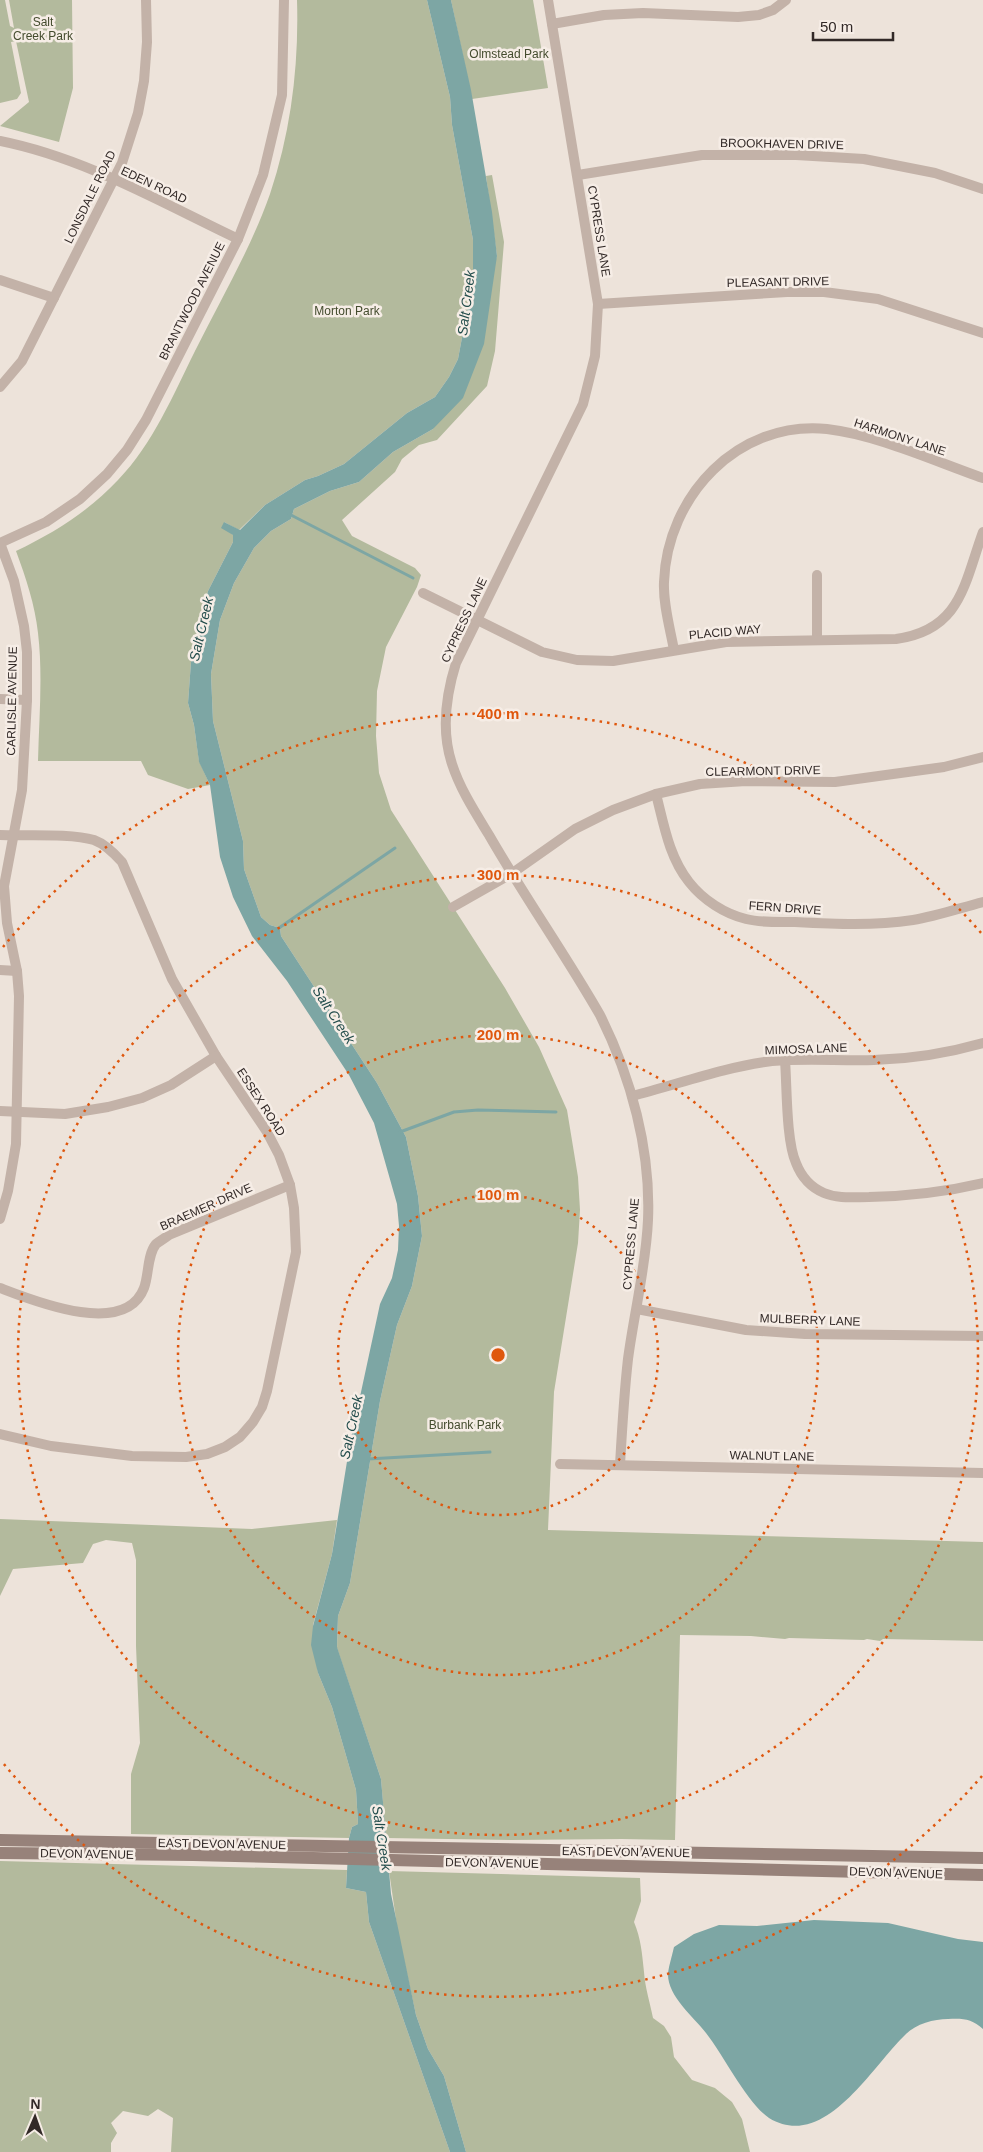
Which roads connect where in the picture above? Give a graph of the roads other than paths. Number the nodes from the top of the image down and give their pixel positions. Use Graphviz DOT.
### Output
graph roads {
  1 [pos="146,0"];
  2 [pos="284,0"];
  3 [pos="548,0"];
  4 [pos="786,0"];
  5 [pos="552,24"];
  6 [pos="0,141"];
  7 [pos="578,175"];
  8 [pos="114,180"];
  9 [pos="983,189"];
  10 [pos="238,238"];
  11 [pos="0,280"];
  12 [pos="54,298"];
  13 [pos="598,304"];
  14 [pos="983,333"];
  15 [pos="0,387"];
  16 [pos="983,478"];
  17 [pos="983,532"];
  18 [pos="0,543"];
  19 [pos="817,575"];
  20 [pos="423,593"];
  21 [pos="477,619"];
  22 [pos="817,640"];
  23 [pos="674,650"];
  24 [pos="0,699"];
  25 [pos="27,700"];
  26 [pos="983,757"];
  27 [pos="656,794"];
  28 [pos="0,835"];
  29 [pos="14,836"];
  30 [pos="511,874"];
  31 [pos="983,902"];
  32 [pos="453,906"];
  33 [pos="0,970"];
  34 [pos="17,970"];
  35 [pos="983,1043"];
  36 [pos="216,1056"];
  37 [pos="785,1060"];
  38 [pos="632,1096"];
  39 [pos="0,1111"];
  40 [pos="17,1112"];
  41 [pos="983,1183"];
  42 [pos="290,1185"];
  43 [pos="0,1219"];
  44 [pos="0,1288"];
  45 [pos="637,1309"];
  46 [pos="983,1336"];
  47 [pos="0,1434"];
  48 [pos="560,1464"];
  49 [pos="620,1465"];
  50 [pos="983,1473"];
  51 [pos="0,1840"];
  52 [pos="326,1852"];
  53 [pos="0,1853"];
  54 [pos="415,1855"];
  55 [pos="983,1858"];
  56 [pos="983,1875"];
  1 -- 8 [label="street, LONSDALE ROAD"];
  2 -- 10 [label="street, BRANTWOOD AVENUE"];
  3 -- 5 [label="street, CYPRESS LANE"];
  4 -- 5 [label="street"];
  5 -- 7 [label="street, CYPRESS LANE"];
  6 -- 8 [label="street, EDEN ROAD"];
  7 -- 9 [label="street, BROOKHAVEN DRIVE"];
  7 -- 13 [label="street, CYPRESS LANE"];
  8 -- 10 [label="street, EDEN ROAD"];
  8 -- 12 [label="street, LONSDALE ROAD"];
  10 -- 18 [label="street, BRANTWOOD AVENUE"];
  11 -- 12 [label="street"];
  12 -- 15 [label="street, LONSDALE ROAD"];
  13 -- 14 [label="street, PLEASANT DRIVE"];
  13 -- 21 [label="street, CYPRESS LANE"];
  16 -- 23 [label="street, HARMONY LANE"];
  17 -- 22 [label="street, PLACID WAY"];
  18 -- 25 [label="street, CARLISLE AVENUE"];
  19 -- 22 [label="street"];
  20 -- 21 [label="street, PLACID WAY"];
  21 -- 23 [label="street, PLACID WAY"];
  21 -- 30 [label="street, CYPRESS LANE"];
  22 -- 23 [label="street, PLACID WAY"];
  24 -- 25 [label="street"];
  25 -- 29 [label="street, CARLISLE AVENUE"];
  26 -- 27 [label="street, CLEARMONT DRIVE"];
  27 -- 30 [label="street, CLEARMONT DRIVE"];
  27 -- 31 [label="street, FERN DRIVE"];
  28 -- 29 [label="street, ESSEX ROAD"];
  29 -- 34 [label="street, CARLISLE AVENUE"];
  29 -- 36 [label="street, ESSEX ROAD"];
  30 -- 32 [label="street, CLEARMONT DRIVE"];
  30 -- 38 [label="street, CYPRESS LANE"];
  33 -- 34 [label="street"];
  34 -- 40 [label="street, CARLISLE AVENUE"];
  35 -- 37 [label="street, MIMOSA LANE"];
  36 -- 40 [label="street"];
  36 -- 42 [label="street, ESSEX ROAD"];
  37 -- 38 [label="street, MIMOSA LANE"];
  37 -- 41 [label="street"];
  38 -- 45 [label="street, CYPRESS LANE"];
  39 -- 40 [label="street"];
  40 -- 43 [label="street, CARLISLE AVENUE"];
  42 -- 44 [label="street, BRAEMER DRIVE"];
  42 -- 47 [label="street, ESSEX ROAD"];
  45 -- 46 [label="street, MULBERRY LANE"];
  45 -- 49 [label="street, CYPRESS LANE"];
  48 -- 49 [label="street, WALNUT LANE"];
  49 -- 50 [label="street, WALNUT LANE"];
  51 -- 52 [label="main road, EAST DEVON AVENUE"];
  52 -- 53 [label="main road, DEVON AVENUE"];
  52 -- 54 [label="main road, EAST DEVON AVENUE"];
  54 -- 55 [label="main road, EAST DEVON AVENUE"];
  54 -- 56 [label="main road, DEVON AVENUE"];
}
